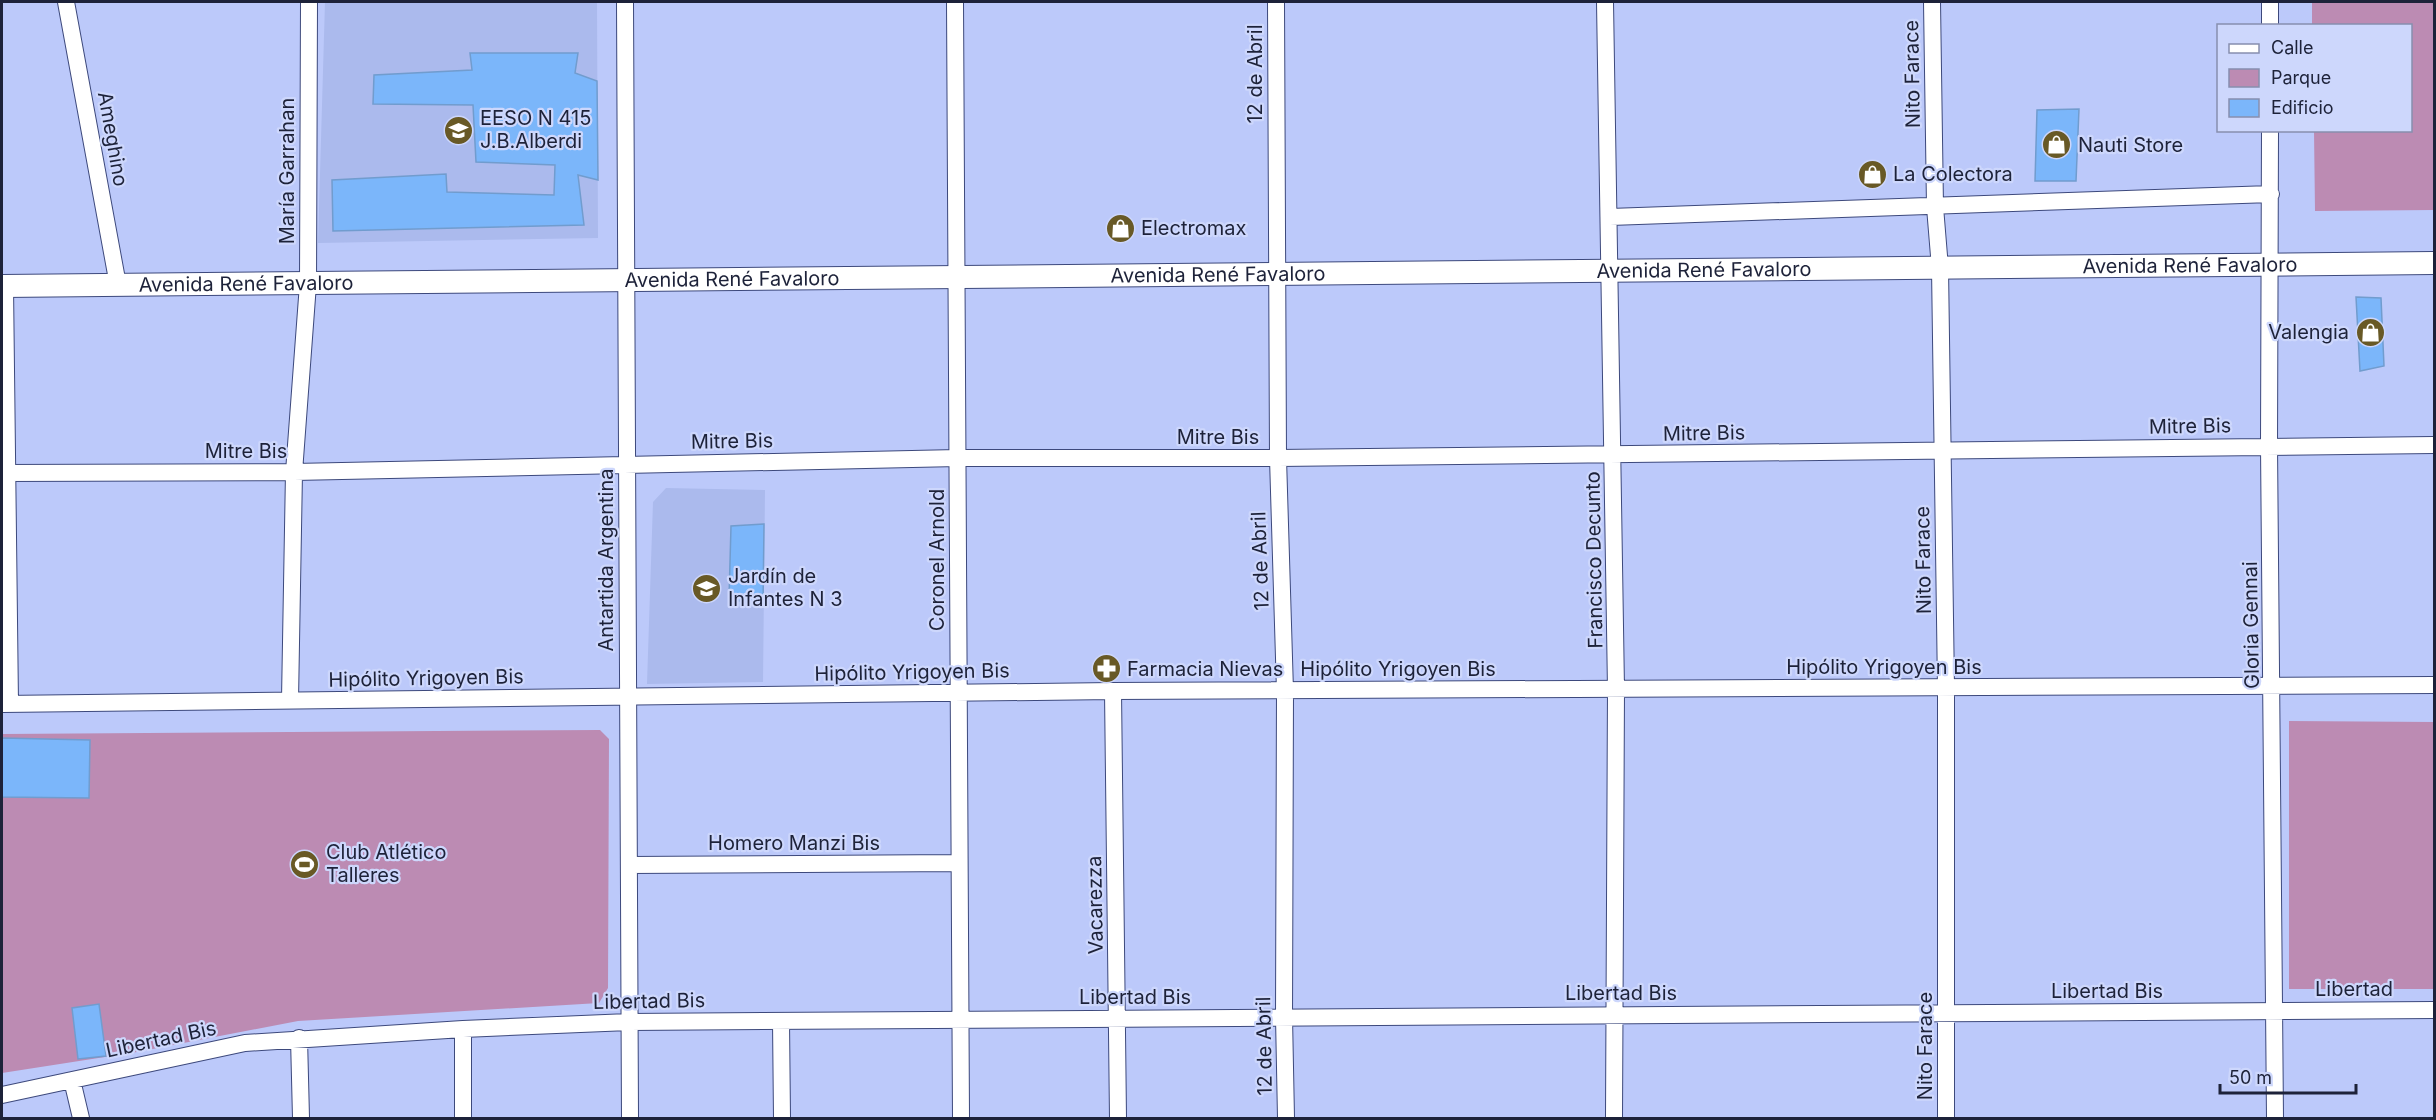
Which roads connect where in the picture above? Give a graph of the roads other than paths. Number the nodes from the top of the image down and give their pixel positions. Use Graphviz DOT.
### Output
graph roads {
  1 [pos="66,2"];
  2 [pos="309,2"];
  3 [pos="625,2"];
  4 [pos="955,2"];
  5 [pos="1276,2"];
  6 [pos="1605,2"];
  7 [pos="1932,2"];
  8 [pos="2270,2"];
  9 [pos="2270,24"];
  10 [pos="2270,132"];
  11 [pos="2271,194"];
  12 [pos="1935,207"];
  13 [pos="1610,217"];
  14 [pos="2434,263"];
  15 [pos="2271,264"];
  16 [pos="1941,268"];
  17 [pos="1611,269"];
  18 [pos="1276,273"];
  19 [pos="957,276"];
  20 [pos="626,279"];
  21 [pos="308,284"];
  22 [pos="118,285"];
  23 [pos="3,286"];
  24 [pos="2434,445"];
  25 [pos="2269,446"];
  26 [pos="1942,452"];
  27 [pos="1614,455"];
  28 [pos="958,458"];
  29 [pos="1278,458"];
  30 [pos="627,463"];
  31 [pos="294,471"];
  32 [pos="4,473"];
  33 [pos="2434,685"];
  34 [pos="2273,686"];
  35 [pos="1946,688"];
  36 [pos="1616,689"];
  37 [pos="1113,691"];
  38 [pos="1285,691"];
  39 [pos="959,693"];
  40 [pos="628,696"];
  41 [pos="290,700"];
  42 [pos="6,704"];
  43 [pos="959,863"];
  44 [pos="629,866"];
  45 [pos="2434,1010"];
  46 [pos="2274,1011"];
  47 [pos="1946,1012"];
  48 [pos="1613,1014"];
  49 [pos="1284,1017"];
  50 [pos="1117,1018"];
  51 [pos="960,1019"];
  52 [pos="781,1021"];
  53 [pos="629,1022"];
  54 [pos="463,1029"];
  55 [pos="299,1038"];
  56 [pos="72,1080"];
  57 [pos="2,1095"];
  58 [pos="81,1119"];
  59 [pos="301,1119"];
  60 [pos="463,1119"];
  61 [pos="630,1119"];
  62 [pos="782,1119"];
  63 [pos="961,1119"];
  64 [pos="1118,1119"];
  65 [pos="1286,1119"];
  66 [pos="1614,1119"];
  67 [pos="1946,1119"];
  68 [pos="2275,1119"];
  1 -- 22 [label="street, Ameghino"];
  2 -- 21 [label="street, María Garrahan"];
  3 -- 20 [label="street, Antartida Argentina"];
  4 -- 19 [label="street, Coronel Arnold"];
  5 -- 18 [label="street, 12 de Abril"];
  6 -- 13 [label="street, Francisco Decunto"];
  7 -- 12 [label="street, Nito Farace"];
  8 -- 9 [label="street"];
  10 -- 11 [label="street, Gloria Gennai"];
  11 -- 12 [label="street"];
  11 -- 15 [label="street, Gloria Gennai"];
  12 -- 13 [label="street"];
  12 -- 16 [label="street, Nito Farace"];
  13 -- 17 [label="street, Francisco Decunto"];
  14 -- 15 [label="main road, Avenida René Favaloro"];
  15 -- 16 [label="main road, Avenida René Favaloro"];
  15 -- 25 [label="street, Gloria Gennai"];
  16 -- 17 [label="main road, Avenida René Favaloro"];
  16 -- 26 [label="street, Nito Farace"];
  17 -- 18 [label="main road, Avenida René Favaloro"];
  17 -- 27 [label="street, Francisco Decunto"];
  18 -- 19 [label="main road, Avenida René Favaloro"];
  18 -- 29 [label="street, 12 de Abril"];
  19 -- 20 [label="main road, Avenida René Favaloro"];
  19 -- 28 [label="street, Coronel Arnold"];
  20 -- 21 [label="main road, Avenida René Favaloro"];
  20 -- 30 [label="street, Antartida Argentina"];
  21 -- 22 [label="main road, Avenida René Favaloro"];
  21 -- 31 [label="street, María Garrahan"];
  22 -- 23 [label="main road, Avenida René Favaloro"];
  23 -- 32 [label="street"];
  24 -- 25 [label="street, Mitre Bis"];
  25 -- 26 [label="street, Mitre Bis"];
  25 -- 34 [label="street, Gloria Gennai"];
  26 -- 27 [label="street, Mitre Bis"];
  26 -- 35 [label="street, Nito Farace"];
  27 -- 29 [label="street, Mitre Bis"];
  27 -- 36 [label="street, Francisco Decunto"];
  28 -- 29 [label="street, Mitre Bis"];
  28 -- 30 [label="street, Mitre Bis"];
  28 -- 39 [label="street, Coronel Arnold"];
  29 -- 38 [label="street, 12 de Abril"];
  30 -- 31 [label="street, Mitre Bis"];
  30 -- 40 [label="street, Antartida Argentina"];
  31 -- 32 [label="street, Mitre Bis"];
  31 -- 41 [label="street, María Garrahan"];
  32 -- 42 [label="street"];
  33 -- 34 [label="street, Hipólito Yrigoyen Bis"];
  34 -- 35 [label="street, Hipólito Yrigoyen Bis"];
  34 -- 46 [label="street, Gloria Gennai"];
  35 -- 36 [label="street, Hipólito Yrigoyen Bis"];
  35 -- 47 [label="street, Nito Farace"];
  36 -- 38 [label="street, Hipólito Yrigoyen Bis"];
  36 -- 48 [label="street, Francisco Decunto"];
  37 -- 38 [label="street, Hipólito Yrigoyen Bis"];
  37 -- 39 [label="street, Hipólito Yrigoyen Bis"];
  37 -- 50 [label="street, Vacarezza"];
  38 -- 49 [label="street, 12 de Abril"];
  39 -- 40 [label="street, Hipólito Yrigoyen Bis"];
  39 -- 43 [label="street, Coronel Arnold"];
  40 -- 41 [label="street, Hipólito Yrigoyen Bis"];
  40 -- 44 [label="street, Antartida Argentina"];
  41 -- 42 [label="street, Hipólito Yrigoyen Bis"];
  43 -- 44 [label="street, Homero Manzi Bis"];
  43 -- 51 [label="street, Coronel Arnold"];
  44 -- 53 [label="street, Antartida Argentina"];
  45 -- 46 [label="street, Libertad"];
  46 -- 47 [label="street, Libertad Bis"];
  46 -- 68 [label="street, Gloria Gennai"];
  47 -- 48 [label="street, Libertad Bis"];
  47 -- 67 [label="street, Nito Farace"];
  48 -- 49 [label="street, Libertad Bis"];
  48 -- 66 [label="street, Francisco Decunto"];
  49 -- 50 [label="street, Libertad Bis"];
  49 -- 65 [label="street, 12 de Abril"];
  50 -- 51 [label="street, Libertad Bis"];
  50 -- 64 [label="street, Vacarezza"];
  51 -- 52 [label="street, Libertad Bis"];
  51 -- 63 [label="street, Coronel Arnold"];
  52 -- 53 [label="street, Libertad Bis"];
  52 -- 62 [label="street"];
  53 -- 54 [label="street, Libertad Bis"];
  53 -- 61 [label="street, Antartida Argentina"];
  54 -- 55 [label="street, Libertad Bis"];
  54 -- 60 [label="street"];
  55 -- 56 [label="street, Libertad Bis"];
  55 -- 59 [label="street"];
  56 -- 57 [label="street, Libertad Bis"];
  56 -- 58 [label="street"];
}
